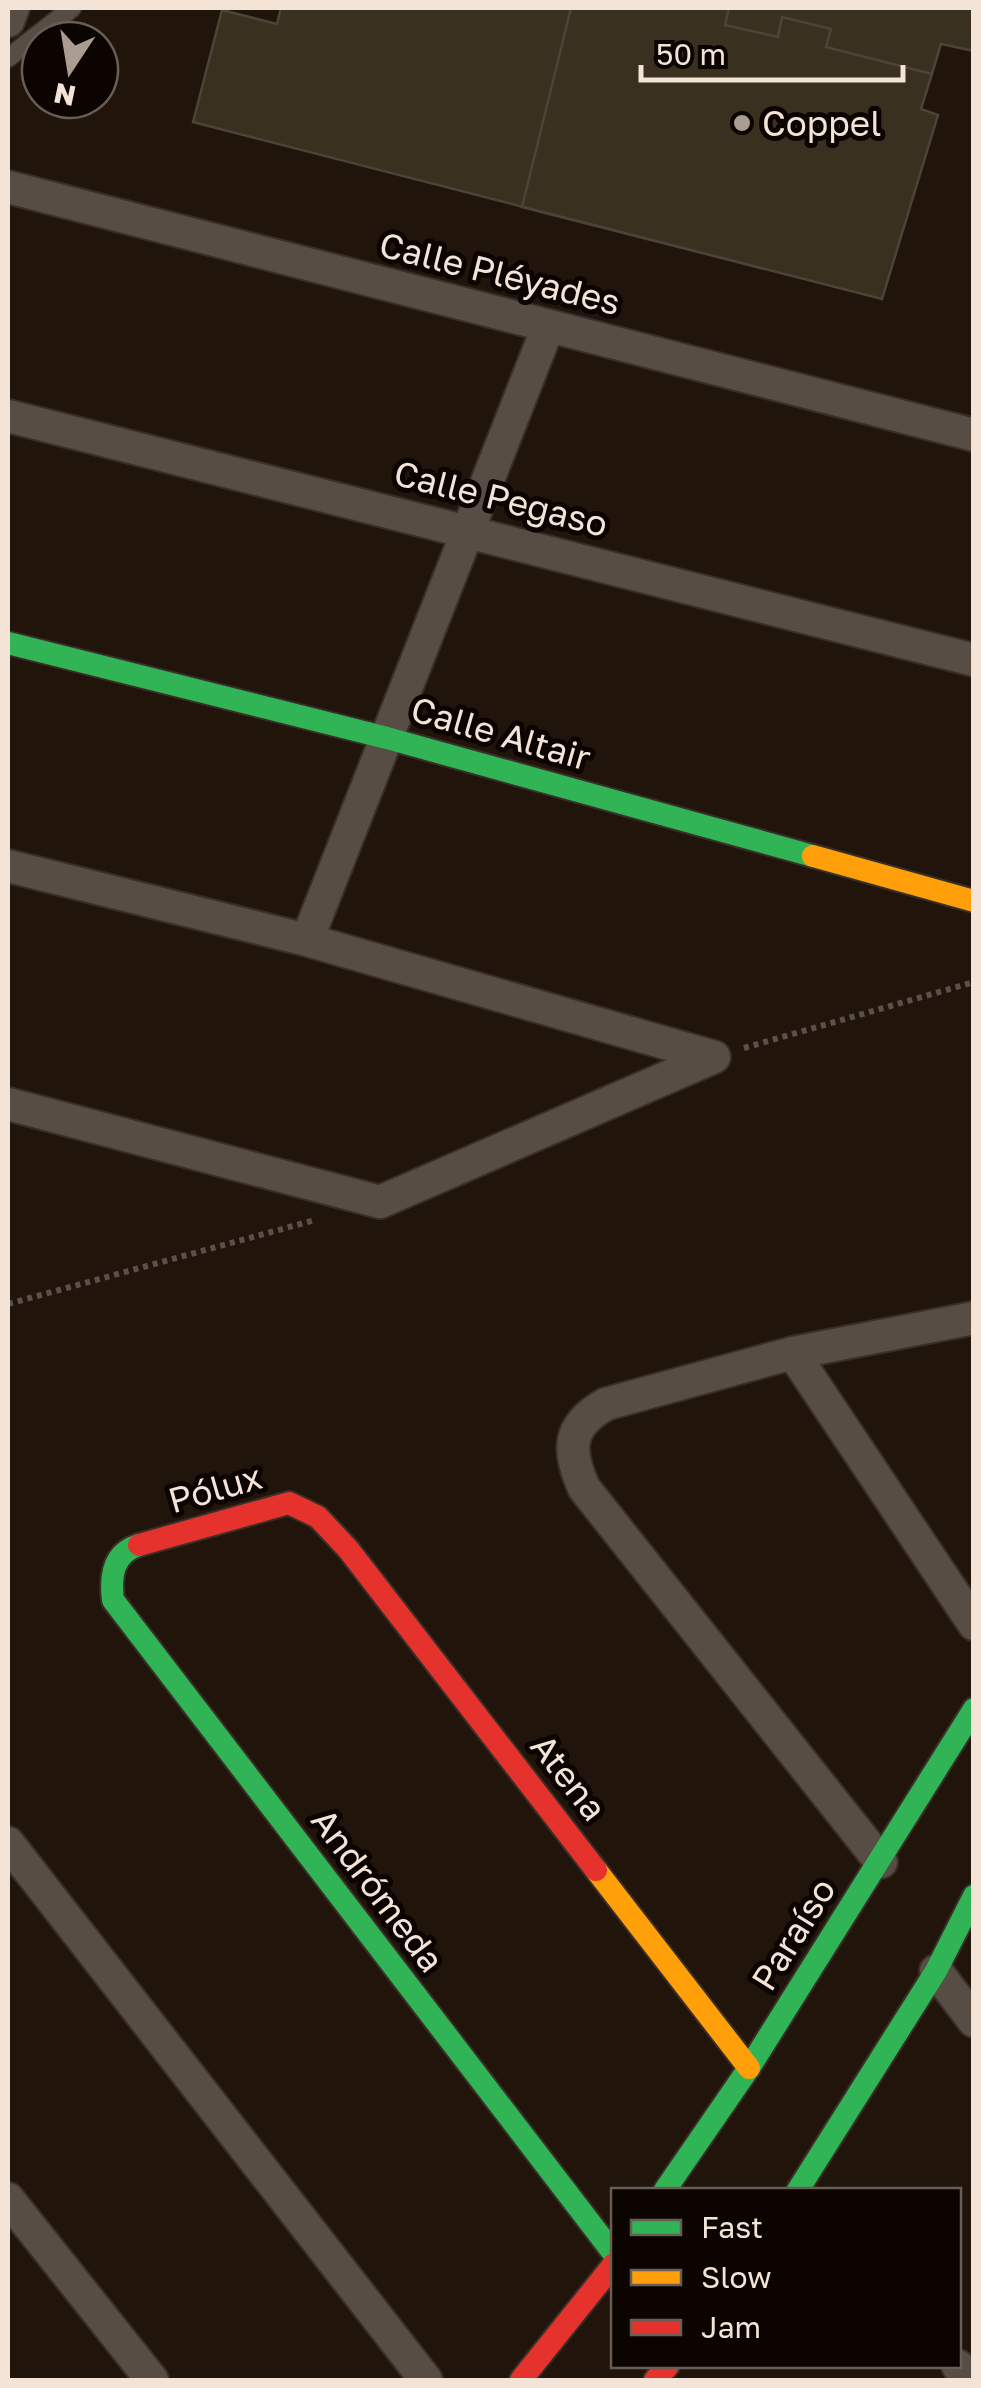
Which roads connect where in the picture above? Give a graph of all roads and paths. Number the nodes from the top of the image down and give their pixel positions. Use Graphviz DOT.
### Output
graph roads {
  1 [pos="13,8"];
  2 [pos="72,8"];
  3 [pos="8,22"];
  4 [pos="8,58"];
  5 [pos="8,187"];
  6 [pos="548,327"];
  7 [pos="8,416"];
  8 [pos="974,435"];
  9 [pos="468,531"];
  10 [pos="8,643"];
  11 [pos="974,660"];
  12 [pos="387,738"];
  13 [pos="8,866"];
  14 [pos="974,901"];
  15 [pos="306,940"];
  16 [pos="974,982"];
  17 [pos="714,1057"];
  18 [pos="8,1104"];
  19 [pos="324,1217"];
  20 [pos="8,1304"];
  21 [pos="974,1318"];
  22 [pos="793,1353"];
  23 [pos="331,1530"];
  24 [pos="115,1560"];
  25 [pos="974,1624"];
  26 [pos="974,1710"];
  27 [pos="8,1842"];
  28 [pos="880,1862"];
  29 [pos="974,1896"];
  30 [pos="936,1971"];
  31 [pos="974,2022"];
  32 [pos="749,2068"];
  33 [pos="810,2185"];
  34 [pos="666,2188"];
  35 [pos="8,2199"];
  36 [pos="611,2250"];
  37 [pos="611,2268"];
  38 [pos="152,2380"];
  39 [pos="426,2380"];
  40 [pos="521,2380"];
  1 -- 3 [label="street"];
  2 -- 4 [label="lane"];
  5 -- 6 [label="street, Calle Pléyades"];
  6 -- 8 [label="street, Calle Pléyades"];
  6 -- 9 [label="street"];
  7 -- 9 [label="street, Calle Pegaso"];
  9 -- 11 [label="street, Calle Pegaso"];
  9 -- 12 [label="street"];
  10 -- 12 [label="street, Calle Altair"];
  12 -- 14 [label="street, Calle Altair"];
  12 -- 15 [label="street"];
  13 -- 15 [label="street"];
  15 -- 17 [label="street"];
  16 -- 17 [label="path"];
  17 -- 18 [label="street"];
  19 -- 20 [label="path"];
  21 -- 22 [label="street"];
  22 -- 25 [label="street"];
  22 -- 28 [label="street"];
  23 -- 24 [label="street, Pólux"];
  23 -- 32 [label="street, Atena"];
  24 -- 36 [label="street, Andrómeda"];
  26 -- 28 [label="street, Paraíso"];
  27 -- 39 [label="street"];
  28 -- 32 [label="street, Paraíso"];
  29 -- 30 [label="street"];
  30 -- 31 [label="street"];
  30 -- 33 [label="street"];
  32 -- 34 [label="street, Paraíso"];
  35 -- 38 [label="street"];
  37 -- 40 [label="street"];
}
